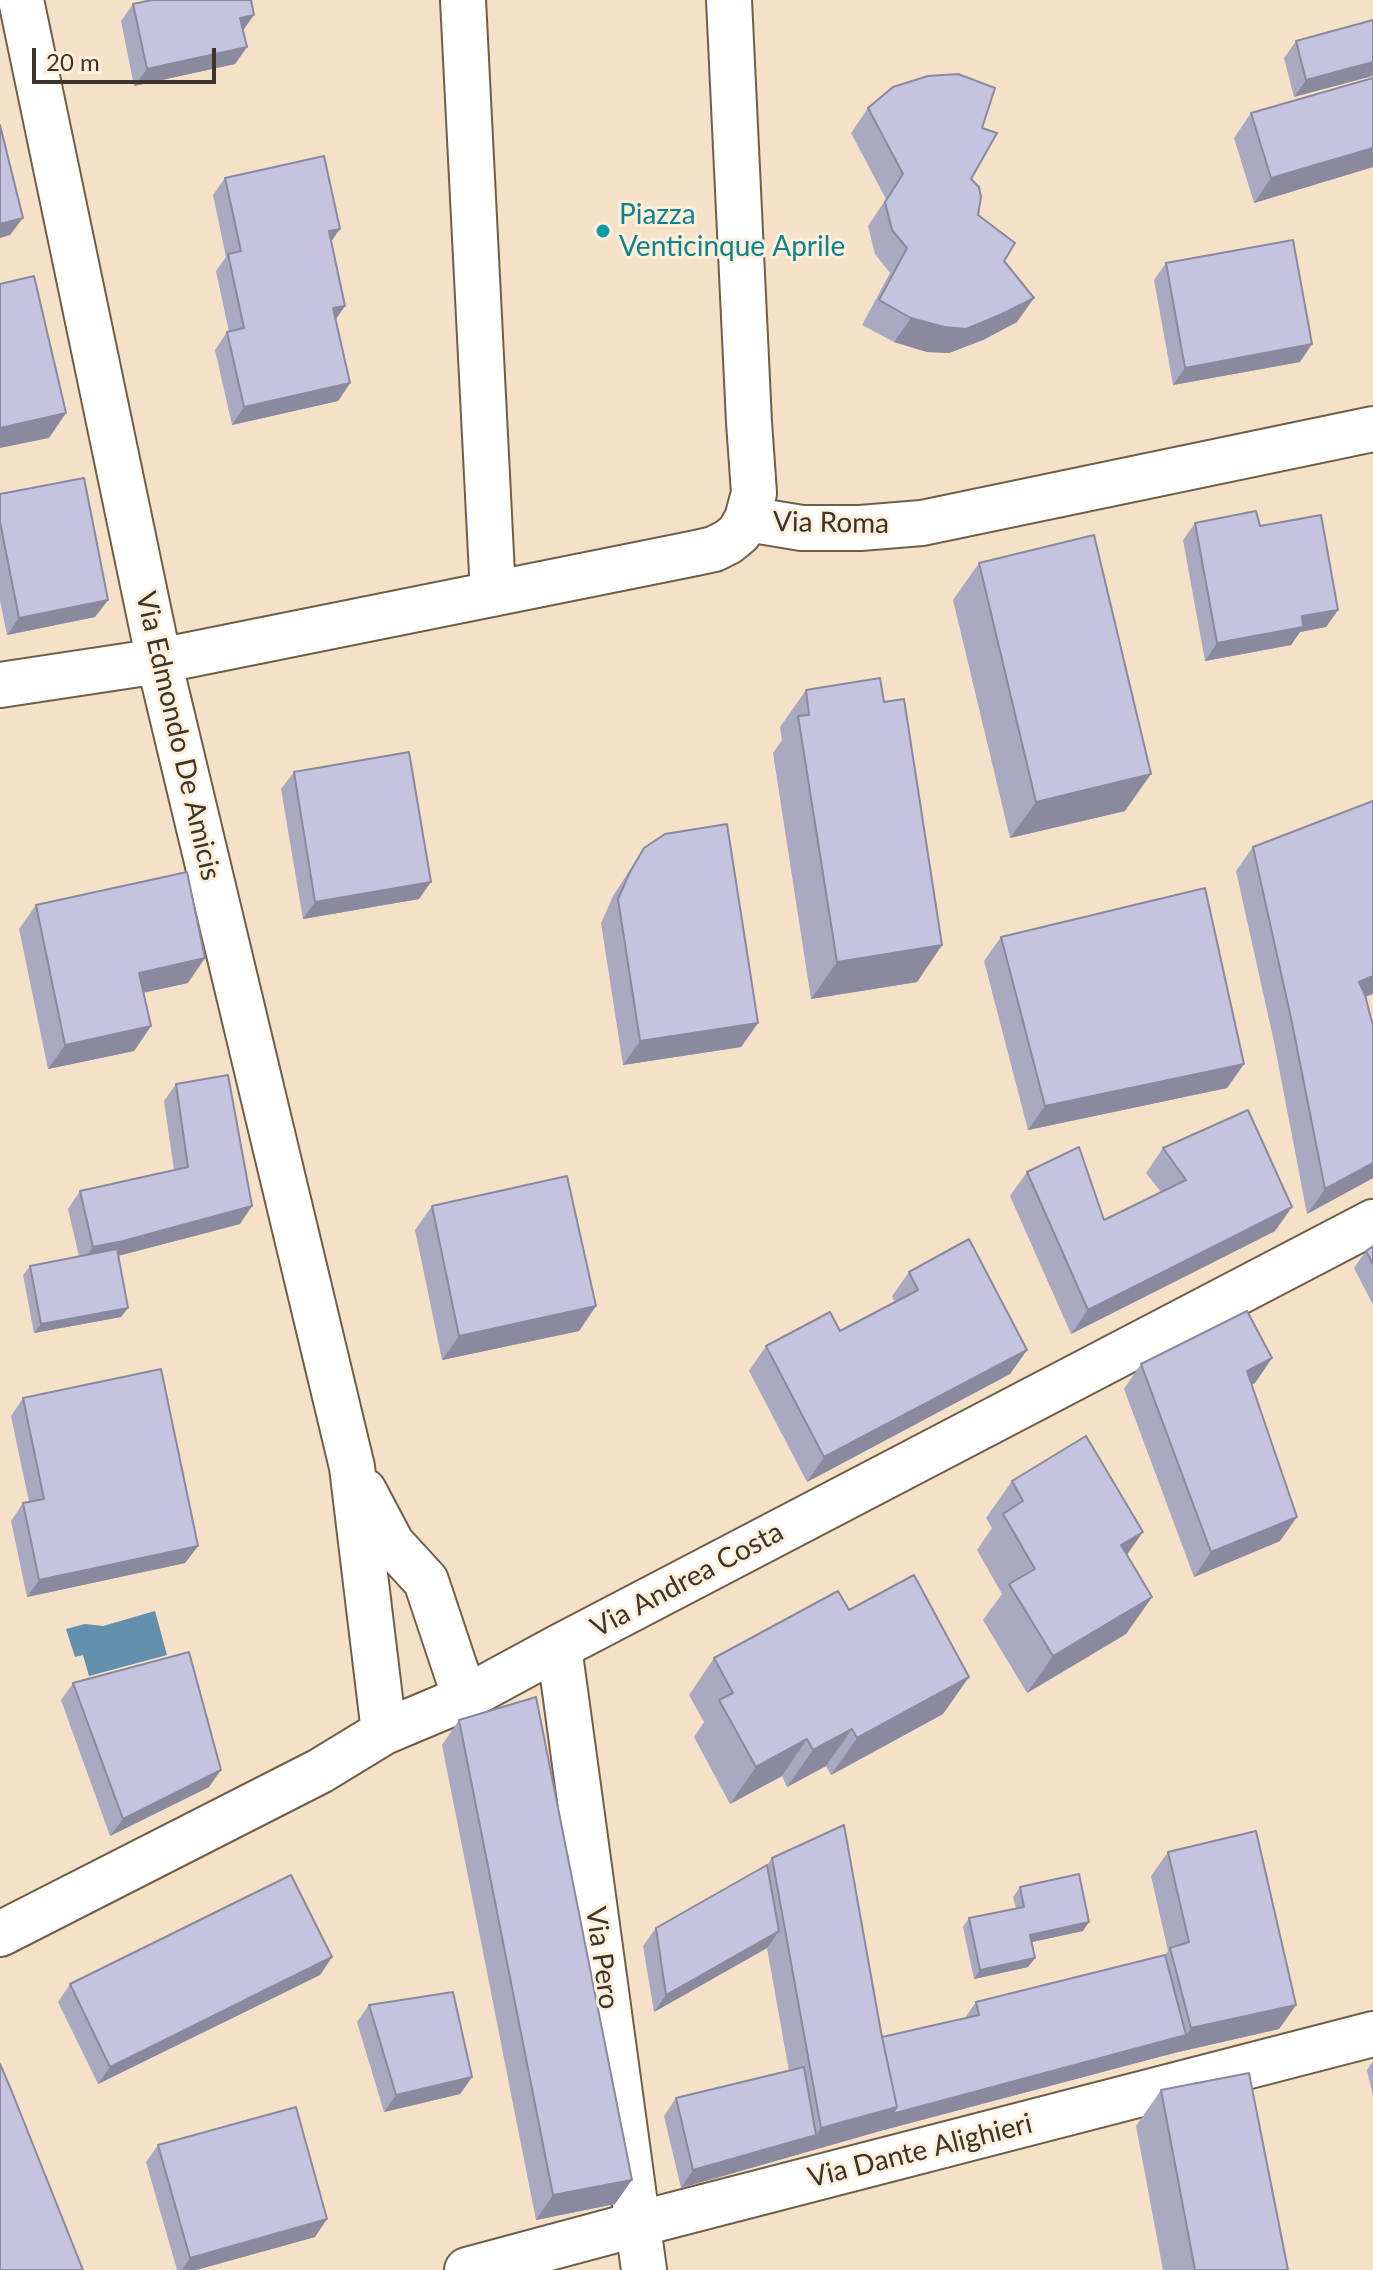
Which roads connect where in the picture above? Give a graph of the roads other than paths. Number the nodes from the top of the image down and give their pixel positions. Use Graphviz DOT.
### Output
graph roads {
  1 [pos="21,0"];
  2 [pos="463,0"];
  3 [pos="729,0"];
  4 [pos="1373,429"];
  5 [pos="747,519"];
  6 [pos="493,594"];
  7 [pos="159,661"];
  8 [pos="0,685"];
  9 [pos="1373,1222"];
  10 [pos="352,1467"];
  11 [pos="559,1647"];
  12 [pos="465,1698"];
  13 [pos="384,1732"];
  14 [pos="0,1934"];
  15 [pos="1373,2034"];
  16 [pos="638,2224"];
  17 [pos="467,2270"];
  18 [pos="644,2270"];
  1 -- 7 [label="street, Via Edmondo De Amicis"];
  2 -- 6 [label="street"];
  3 -- 5 [label="street"];
  4 -- 5 [label="street, Via Roma"];
  5 -- 6 [label="street, Via Roma"];
  6 -- 7 [label="street, Via Roma"];
  7 -- 8 [label="street, Via Roma"];
  7 -- 10 [label="street, Via Edmondo De Amicis"];
  9 -- 11 [label="street, Via Andrea Costa"];
  10 -- 12 [label="street, Via Edmondo De Amicis"];
  10 -- 13 [label="street, Via Edmondo De Amicis"];
  11 -- 12 [label="street, Via Andrea Costa"];
  11 -- 16 [label="street, Via Pero"];
  12 -- 13 [label="street, Via Andrea Costa"];
  13 -- 14 [label="street, Via Andrea Costa"];
  15 -- 16 [label="street, Via Dante Alighieri"];
  16 -- 17 [label="street, Via Dante Alighieri"];
  16 -- 18 [label="street, Via Pero"];
}
